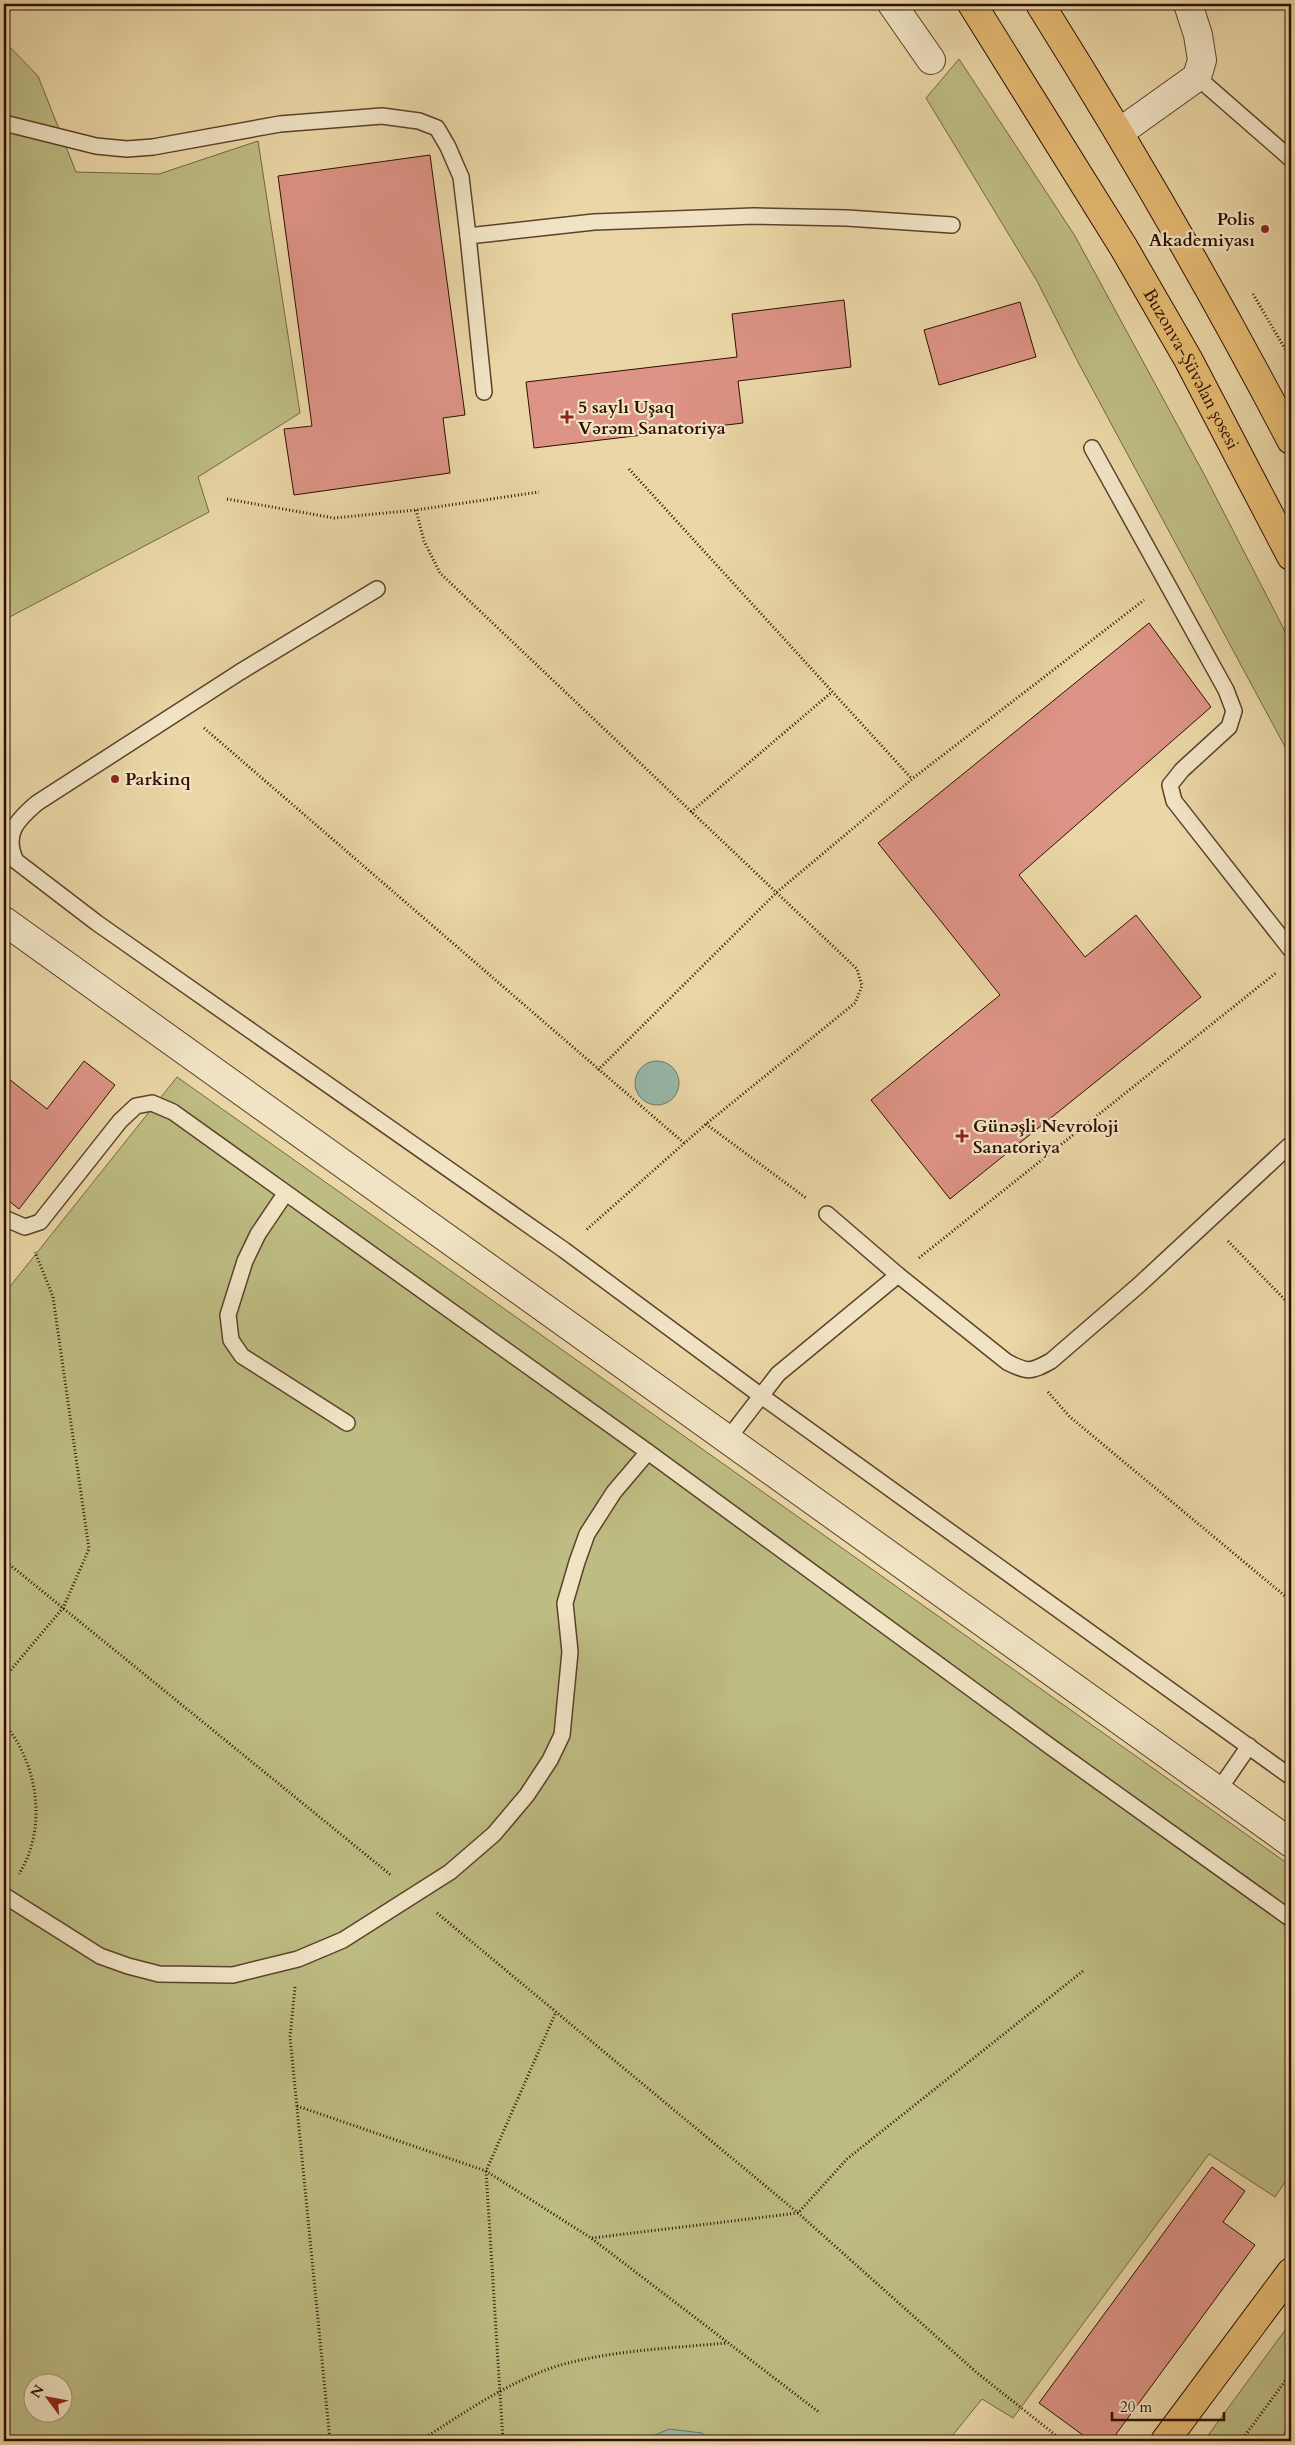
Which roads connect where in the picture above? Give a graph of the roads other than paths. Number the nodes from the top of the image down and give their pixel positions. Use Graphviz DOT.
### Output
graph roads {
  1 [pos="892,4"];
  2 [pos="972,4"];
  3 [pos="1040,4"];
  4 [pos="1188,4"];
  5 [pos="931,60"];
  6 [pos="1197,77"];
  7 [pos="4,123"];
  8 [pos="1120,132"];
  9 [pos="1291,159"];
  10 [pos="952,225"];
  11 [pos="468,236"];
  12 [pos="484,392"];
  13 [pos="1291,440"];
  14 [pos="1092,448"];
  15 [pos="1291,556"];
  16 [pos="377,589"];
  17 [pos="4,921"];
  18 [pos="1291,950"];
  19 [pos="1291,1144"];
  20 [pos="285,1194"];
  21 [pos="828,1214"];
  22 [pos="4,1218"];
  23 [pos="898,1274"];
  24 [pos="760,1395"];
  25 [pos="347,1422"];
  26 [pos="727,1440"];
  27 [pos="648,1452"];
  28 [pos="1249,1746"];
  29 [pos="1291,1777"];
  30 [pos="1218,1791"];
  31 [pos="1291,1843"];
  32 [pos="5,1896"];
  33 [pos="1291,1919"];
  34 [pos="1291,2272"];
  35 [pos="1165,2441"];
  1 -- 5 [label="street"];
  2 -- 15 [label="main road, Buzonva-Şüvəlan şosesi"];
  3 -- 8 [label="main road"];
  4 -- 6 [label="street"];
  6 -- 8 [label="street"];
  6 -- 9 [label="lane"];
  7 -- 11 [label="lane"];
  8 -- 13 [label="main road"];
  10 -- 11 [label="lane"];
  11 -- 12 [label="lane"];
  14 -- 18 [label="lane"];
  16 -- 24 [label="lane"];
  17 -- 26 [label="street"];
  19 -- 23 [label="lane"];
  20 -- 22 [label="lane"];
  20 -- 25 [label="lane"];
  20 -- 27 [label="lane"];
  21 -- 23 [label="lane"];
  23 -- 24 [label="lane"];
  24 -- 26 [label="lane"];
  24 -- 28 [label="lane"];
  26 -- 30 [label="street"];
  27 -- 32 [label="lane"];
  27 -- 33 [label="lane"];
  28 -- 29 [label="lane"];
  28 -- 30 [label="lane"];
  30 -- 31 [label="street"];
  34 -- 35 [label="main road"];
}
